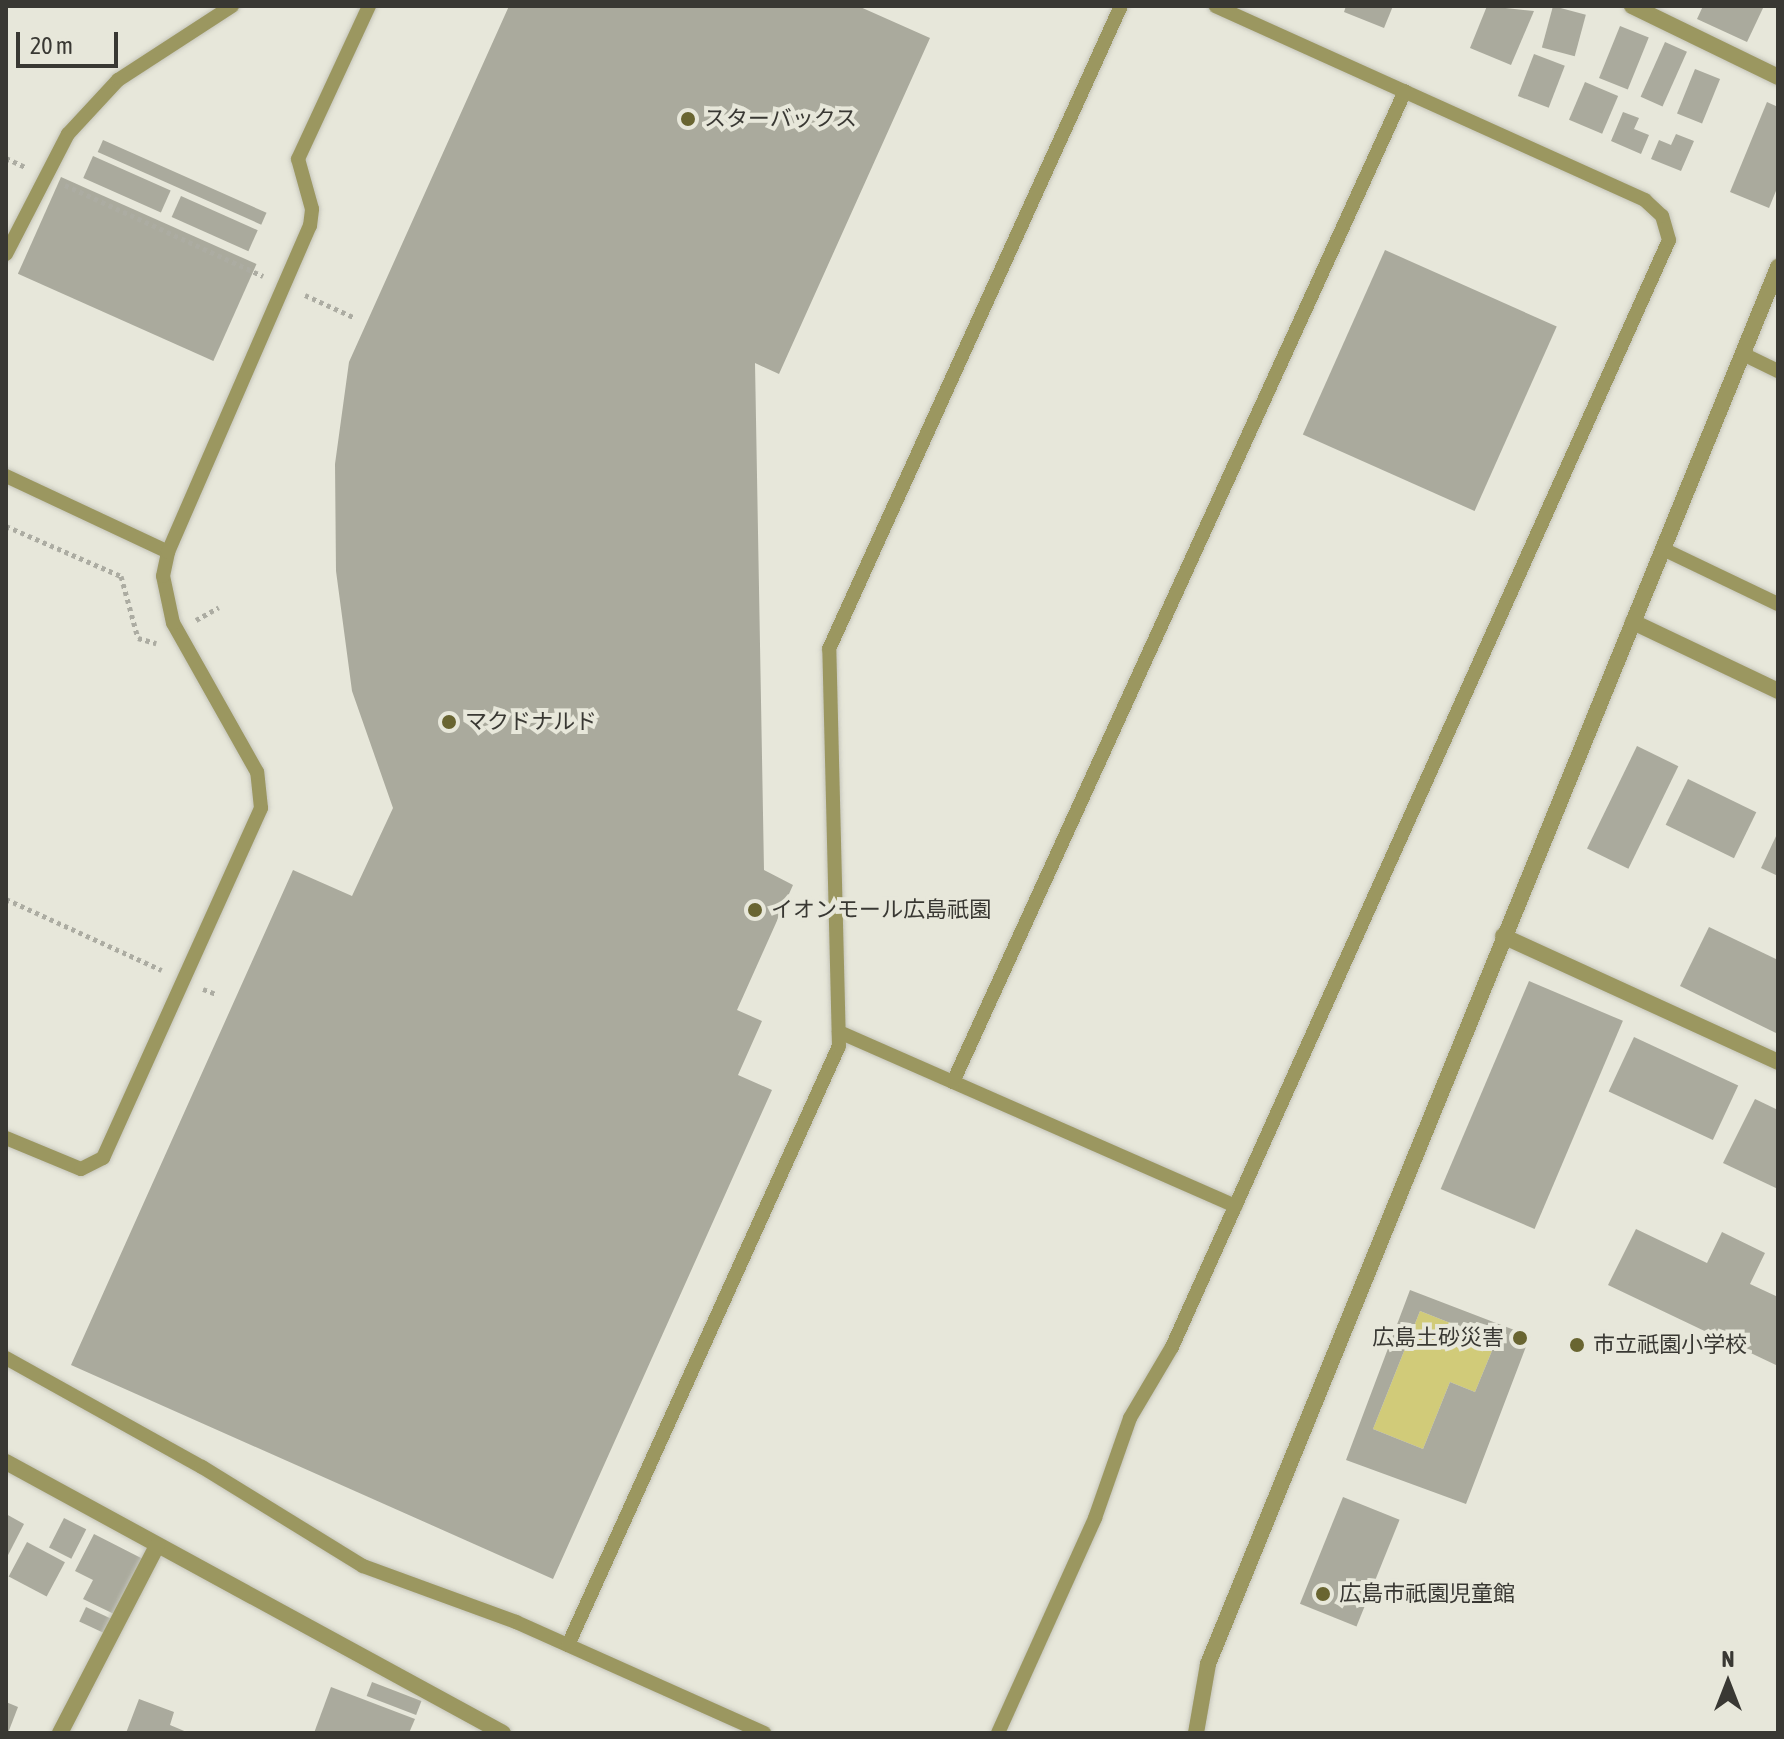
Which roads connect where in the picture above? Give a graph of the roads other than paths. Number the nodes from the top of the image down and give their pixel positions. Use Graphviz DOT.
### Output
graph roads {
  1 [pos="232,6"];
  2 [pos="369,6"];
  3 [pos="1121,6"];
  4 [pos="1216,6"];
  5 [pos="1632,6"];
  6 [pos="1778,77"];
  7 [pos="1405,91"];
  8 [pos="6,254"];
  9 [pos="1778,267"];
  10 [pos="1743,354"];
  11 [pos="1778,371"];
  12 [pos="6,476"];
  13 [pos="1663,549"];
  14 [pos="168,552"];
  15 [pos="1778,604"];
  16 [pos="1633,622"];
  17 [pos="1778,691"];
  18 [pos="1503,936"];
  19 [pos="839,1032"];
  20 [pos="1778,1062"];
  21 [pos="953,1082"];
  22 [pos="6,1138"];
  23 [pos="1235,1206"];
  24 [pos="6,1358"];
  25 [pos="6,1462"];
  26 [pos="157,1546"];
  27 [pos="568,1645"];
  28 [pos="60,1733"];
  29 [pos="503,1733"];
  30 [pos="764,1733"];
  31 [pos="998,1733"];
  32 [pos="1196,1733"];
  1 -- 8 [label="lane"];
  2 -- 14 [label="lane"];
  3 -- 19 [label="lane"];
  4 -- 7 [label="lane"];
  5 -- 6 [label="street"];
  7 -- 21 [label="lane"];
  7 -- 23 [label="lane"];
  9 -- 10 [label="street"];
  10 -- 11 [label="lane"];
  10 -- 13 [label="street"];
  12 -- 14 [label="lane"];
  13 -- 15 [label="lane"];
  13 -- 16 [label="street"];
  14 -- 22 [label="lane"];
  16 -- 17 [label="street"];
  16 -- 18 [label="street"];
  18 -- 20 [label="street"];
  18 -- 32 [label="street"];
  19 -- 21 [label="lane"];
  19 -- 27 [label="lane"];
  21 -- 23 [label="lane"];
  23 -- 31 [label="lane"];
  24 -- 27 [label="lane"];
  25 -- 26 [label="street"];
  26 -- 28 [label="street"];
  26 -- 29 [label="street"];
  27 -- 30 [label="lane"];
}
